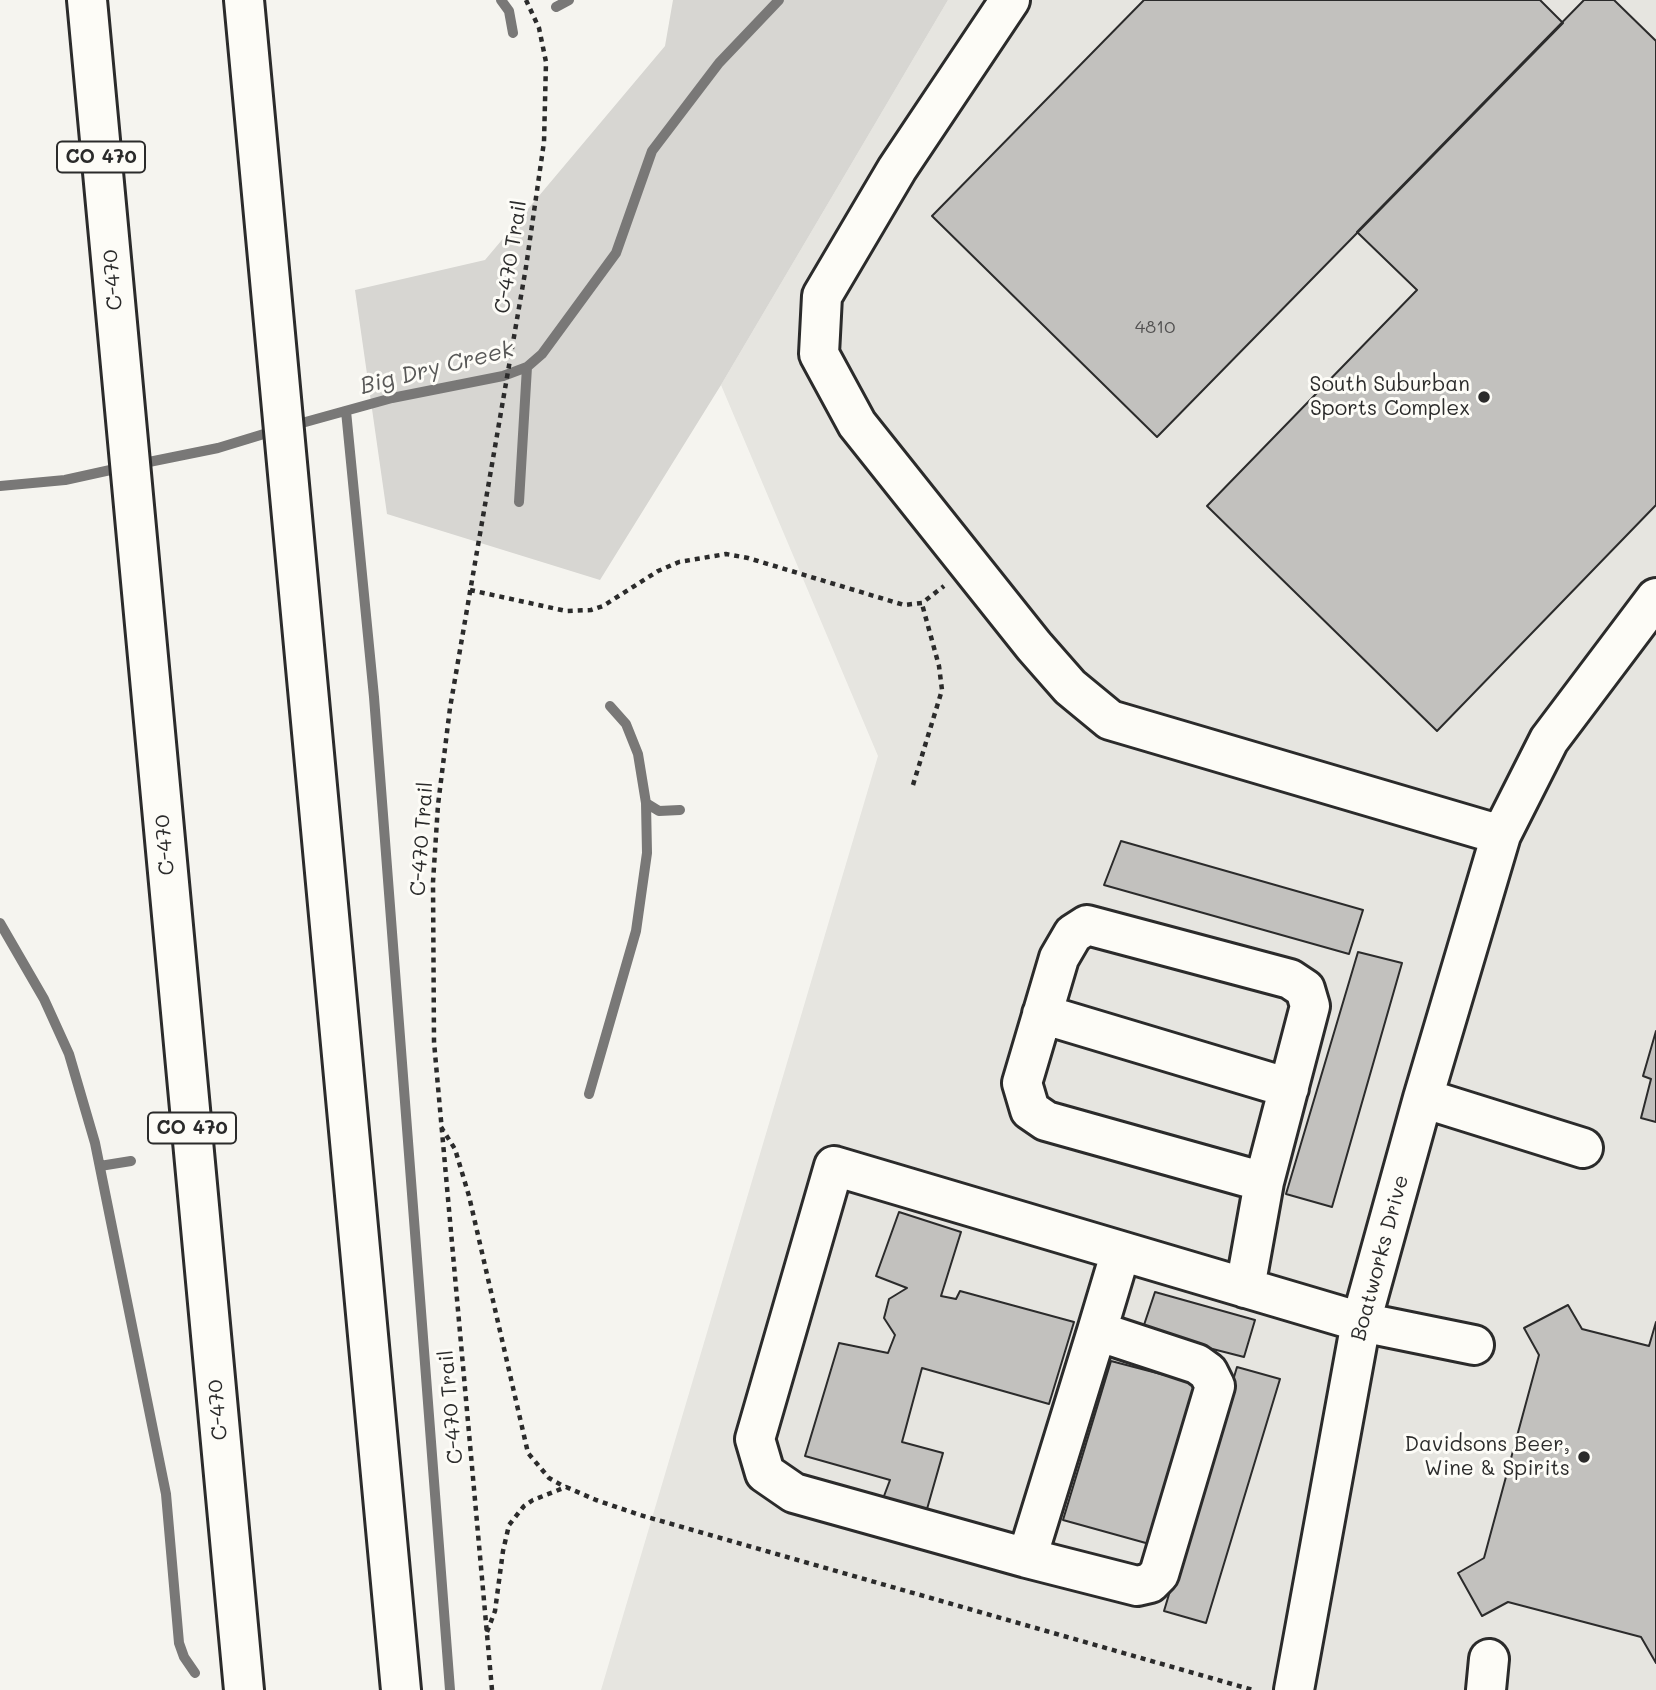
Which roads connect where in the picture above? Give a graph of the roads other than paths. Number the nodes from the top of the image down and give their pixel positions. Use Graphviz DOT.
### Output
graph roads {
  1 [pos="87,0"];
  2 [pos="244,0"];
  3 [pos="1010,0"];
  4 [pos="1656,598"];
  5 [pos="1501,835"];
  6 [pos="1042,1014"];
  7 [pos="1289,1088"];
  8 [pos="1423,1098"];
  9 [pos="1583,1148"];
  10 [pos="1264,1182"];
  11 [pos="1121,1251"];
  12 [pos="1245,1288"];
  13 [pos="1361,1322"];
  14 [pos="1097,1331"];
  15 [pos="1474,1345"];
  16 [pos="1027,1558"];
  17 [pos="244,1690"];
  18 [pos="401,1690"];
  19 [pos="1294,1690"];
  1 -- 17 [label="main road, C-470 / CO 470"];
  2 -- 18 [label="main road"];
  3 -- 5 [label="main road"];
  4 -- 5 [label="main road, Boatworks Drive"];
  5 -- 8 [label="main road, Boatworks Drive"];
  6 -- 7 [label="main road"];
  6 -- 7 [label="main road"];
  6 -- 10 [label="main road"];
  7 -- 10 [label="main road"];
  8 -- 9 [label="main road"];
  8 -- 13 [label="main road, Boatworks Drive"];
  10 -- 12 [label="main road"];
  11 -- 12 [label="main road"];
  11 -- 14 [label="main road"];
  11 -- 16 [label="main road"];
  12 -- 13 [label="main road"];
  13 -- 15 [label="main road"];
  13 -- 19 [label="main road, Boatworks Drive"];
  14 -- 16 [label="main road"];
  14 -- 16 [label="main road"];
}
